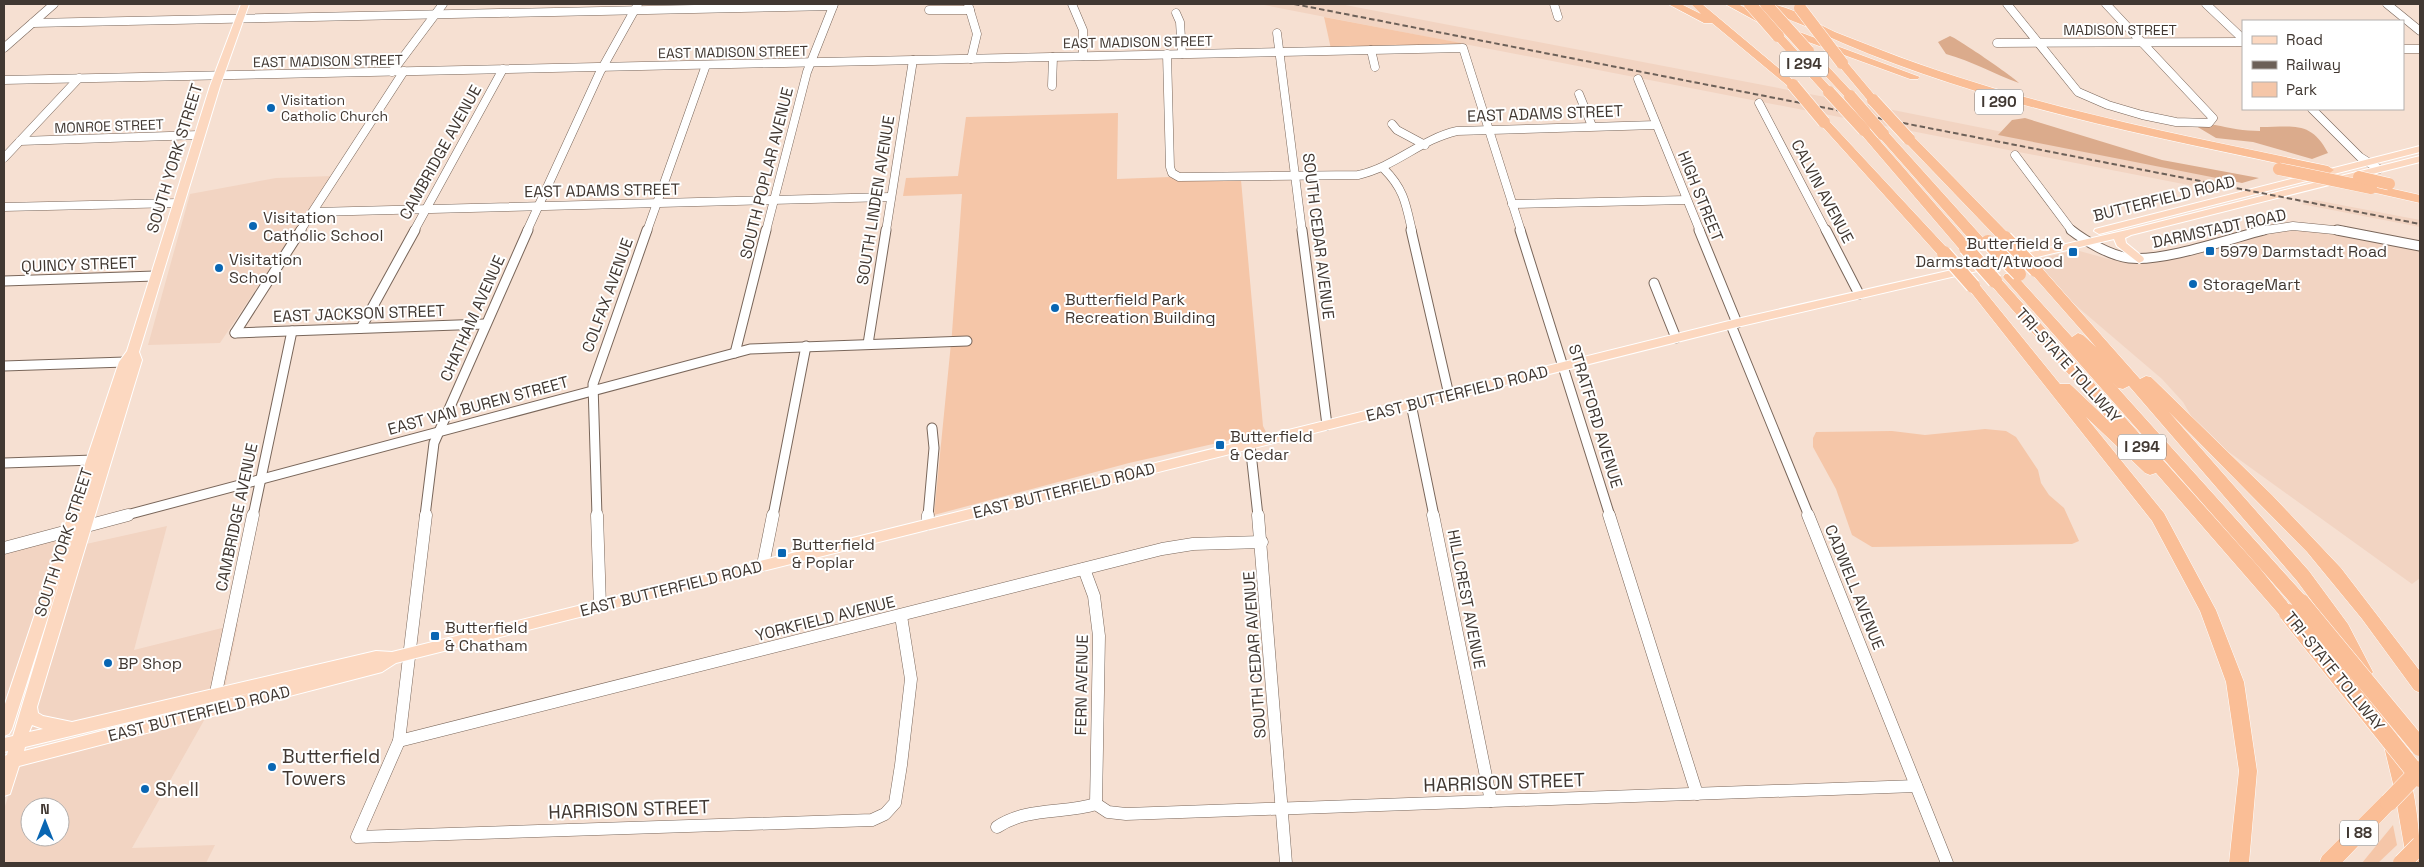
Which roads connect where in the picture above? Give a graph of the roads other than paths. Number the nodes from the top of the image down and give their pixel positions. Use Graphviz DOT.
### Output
graph roads {
  1 [pos="54,4"];
  2 [pos="244,4"];
  3 [pos="444,4"];
  4 [pos="1072,4"];
  5 [pos="1554,4"];
  6 [pos="1673,4"];
  7 [pos="1696,4"];
  8 [pos="1730,4"];
  9 [pos="1750,4"];
  10 [pos="1766,4"];
  11 [pos="2007,4"];
  12 [pos="2106,4"];
  13 [pos="2206,4"];
  14 [pos="2387,4"];
  15 [pos="833,5"];
  16 [pos="1798,6"];
  17 [pos="636,7"];
  18 [pos="969,7"];
  19 [pos="929,10"];
  20 [pos="1176,13"];
  21 [pos="436,14"];
  22 [pos="1558,17"];
  23 [pos="239,18"];
  24 [pos="33,22"];
  25 [pos="2420,31"];
  26 [pos="1277,33"];
  27 [pos="1731,33"];
  28 [pos="2242,40"];
  29 [pos="2242,41"];
  30 [pos="1997,43"];
  31 [pos="2038,43"];
  32 [pos="2142,43"];
  33 [pos="4,48"];
  34 [pos="1463,48"];
  35 [pos="2404,49"];
  36 [pos="2420,49"];
  37 [pos="1371,50"];
  38 [pos="1280,51"];
  39 [pos="1167,54"];
  40 [pos="1182,54"];
  41 [pos="1083,56"];
  42 [pos="1053,57"];
  43 [pos="971,59"];
  44 [pos="913,60"];
  45 [pos="812,62"];
  46 [pos="706,65"];
  47 [pos="603,67"];
  48 [pos="1375,67"];
  49 [pos="503,69"];
  50 [pos="404,71"];
  51 [pos="392,72"];
  52 [pos="218,75"];
  53 [pos="79,78"];
  54 [pos="1638,78"];
  55 [pos="4,80"];
  56 [pos="1052,86"];
  57 [pos="1579,94"];
  58 [pos="1759,103"];
  59 [pos="2313,110"];
  60 [pos="1392,124"];
  61 [pos="1656,125"];
  62 [pos="1592,126"];
  63 [pos="1488,129"];
  64 [pos="199,136"];
  65 [pos="20,141"];
  66 [pos="1425,145"];
  67 [pos="2420,149"];
  68 [pos="2015,156"];
  69 [pos="4,158"];
  70 [pos="2420,159"];
  71 [pos="2368,162"];
  72 [pos="1384,169"];
  73 [pos="2379,169"];
  74 [pos="1296,177"];
  75 [pos="2420,190"];
  76 [pos="890,196"];
  77 [pos="2420,199"];
  78 [pos="775,200"];
  79 [pos="1686,200"];
  80 [pos="178,203"];
  81 [pos="658,203"];
  82 [pos="1512,204"];
  83 [pos="540,206"];
  84 [pos="4,207"];
  85 [pos="427,209"];
  86 [pos="314,212"];
  87 [pos="2127,233"];
  88 [pos="2082,239"];
  89 [pos="2420,246"];
  90 [pos="2139,259"];
  91 [pos="2036,270"];
  92 [pos="2014,275"];
  93 [pos="155,276"];
  94 [pos="4,281"];
  95 [pos="1654,283"];
  96 [pos="1859,294"];
  97 [pos="485,324"];
  98 [pos="1734,324"];
  99 [pos="361,328"];
  100 [pos="292,331"];
  101 [pos="1676,338"];
  102 [pos="968,341"];
  103 [pos="868,344"];
  104 [pos="806,346"];
  105 [pos="2023,347"];
  106 [pos="735,353"];
  107 [pos="129,357"];
  108 [pos="4,366"];
  109 [pos="1564,366"];
  110 [pos="593,392"];
  111 [pos="1449,395"];
  112 [pos="1411,404"];
  113 [pos="1327,425"];
  114 [pos="932,428"];
  115 [pos="438,434"];
  116 [pos="1250,444"];
  117 [pos="94,460"];
  118 [pos="4,462"];
  119 [pos="260,480"];
  120 [pos="2254,520"];
  121 [pos="927,524"];
  122 [pos="85,526"];
  123 [pos="68,531"];
  124 [pos="2218,531"];
  125 [pos="1262,542"];
  126 [pos="4,548"];
  127 [pos="763,565"];
  128 [pos="1084,569"];
  129 [pos="600,606"];
  130 [pos="2295,608"];
  131 [pos="901,616"];
  132 [pos="410,653"];
  133 [pos="392,658"];
  134 [pos="2420,685"];
  135 [pos="216,694"];
  136 [pos="30,708"];
  137 [pos="212,710"];
  138 [pos="4,729"];
  139 [pos="71,729"];
  140 [pos="399,741"];
  141 [pos="11,744"];
  142 [pos="2420,747"];
  143 [pos="8,762"];
  144 [pos="2420,770"];
  145 [pos="2420,778"];
  146 [pos="1916,786"];
  147 [pos="4,789"];
  148 [pos="1697,794"];
  149 [pos="1491,801"];
  150 [pos="1096,804"];
  151 [pos="1281,808"];
  152 [pos="996,827"];
  153 [pos="357,837"];
  154 [pos="2420,845"];
  155 [pos="1286,863"];
  156 [pos="1946,863"];
  157 [pos="2239,863"];
  158 [pos="2330,863"];
  159 [pos="2402,863"];
  160 [pos="2417,863"];
  1 -- 24 [label="street"];
  2 -- 23 [label="main road, SOUTH YORK STREET"];
  3 -- 21 [label="street"];
  4 -- 41 [label="street"];
  5 -- 22 [label="street"];
  6 -- 27 [label="highway"];
  7 -- 27 [label="highway"];
  8 -- 77 [label="highway, I 290, bridge"];
  9 -- 124 [label="highway, TRI-STATE TOLLWAY / I 294, bridge"];
  10 -- 75 [label="highway, I 290, bridge"];
  10 -- 92 [label="highway, TRI-STATE TOLLWAY / I 294, bridge"];
  11 -- 31 [label="street"];
  12 -- 32 [label="street"];
  13 -- 28 [label="street"];
  14 -- 25 [label="street"];
  15 -- 17 [label="street"];
  15 -- 45 [label="street, SOUTH POPLAR AVENUE"];
  16 -- 91 [label="highway, bridge"];
  17 -- 21 [label="street"];
  17 -- 47 [label="street, CHATHAM AVENUE"];
  18 -- 19 [label="street"];
  18 -- 43 [label="street"];
  20 -- 40 [label="street"];
  21 -- 23 [label="street"];
  21 -- 51 [label="street"];
  23 -- 24 [label="street"];
  23 -- 52 [label="main road, SOUTH YORK STREET"];
  24 -- 33 [label="street"];
  26 -- 38 [label="street, SOUTH CEDAR AVENUE"];
  27 -- 105 [label="highway, bridge"];
  29 -- 32 [label="street, MADISON STREET"];
  30 -- 31 [label="street, MADISON STREET"];
  31 -- 32 [label="street, MADISON STREET"];
  31 -- 32 [label="street"];
  34 -- 37 [label="street, EAST MADISON STREET"];
  34 -- 63 [label="street, STRATFORD AVENUE"];
  35 -- 36 [label="street"];
  37 -- 38 [label="street, EAST MADISON STREET"];
  37 -- 48 [label="street"];
  38 -- 40 [label="street, EAST MADISON STREET"];
  38 -- 74 [label="street, SOUTH CEDAR AVENUE"];
  39 -- 40 [label="street, EAST MADISON STREET"];
  39 -- 41 [label="street, EAST MADISON STREET"];
  39 -- 74 [label="street, EAST ADAMS STREET"];
  41 -- 42 [label="street, EAST MADISON STREET"];
  42 -- 43 [label="street, EAST MADISON STREET"];
  42 -- 56 [label="street"];
  43 -- 44 [label="street, EAST MADISON STREET"];
  44 -- 45 [label="street, EAST MADISON STREET"];
  44 -- 76 [label="street, SOUTH LINDEN AVENUE"];
  45 -- 46 [label="street, EAST MADISON STREET"];
  45 -- 78 [label="street, SOUTH POPLAR AVENUE"];
  46 -- 47 [label="street, EAST MADISON STREET"];
  46 -- 81 [label="street, COLFAX AVENUE"];
  47 -- 49 [label="street, EAST MADISON STREET"];
  47 -- 83 [label="street, CHATHAM AVENUE"];
  49 -- 50 [label="street, EAST MADISON STREET"];
  49 -- 85 [label="street, CAMBRIDGE AVENUE"];
  50 -- 51 [label="street, EAST MADISON STREET"];
  50 -- 86 [label="street"];
  51 -- 52 [label="street, EAST MADISON STREET"];
  52 -- 53 [label="street, EAST MADISON STREET"];
  52 -- 64 [label="main road, SOUTH YORK STREET"];
  53 -- 55 [label="street, EAST MADISON STREET"];
  53 -- 65 [label="street"];
  54 -- 61 [label="street, HIGH STREET"];
  57 -- 62 [label="street"];
  58 -- 96 [label="street, CALVIN AVENUE"];
  59 -- 71 [label="street"];
  60 -- 66 [label="street"];
  61 -- 62 [label="street, EAST ADAMS STREET"];
  61 -- 79 [label="street, HIGH STREET"];
  62 -- 63 [label="street, EAST ADAMS STREET"];
  63 -- 66 [label="street, EAST ADAMS STREET"];
  63 -- 82 [label="street, STRATFORD AVENUE"];
  64 -- 65 [label="street, MONROE STREET"];
  64 -- 80 [label="main road, SOUTH YORK STREET"];
  65 -- 69 [label="street"];
  66 -- 72 [label="street, EAST ADAMS STREET"];
  67 -- 71 [label="main road, BUTTERFIELD ROAD"];
  68 -- 88 [label="street"];
  70 -- 73 [label="main road, BUTTERFIELD ROAD"];
  71 -- 73 [label="street"];
  71 -- 88 [label="main road, BUTTERFIELD ROAD"];
  72 -- 74 [label="street, EAST ADAMS STREET"];
  72 -- 111 [label="street"];
  73 -- 87 [label="main road, BUTTERFIELD ROAD"];
  74 -- 113 [label="street, SOUTH CEDAR AVENUE"];
  76 -- 78 [label="street, EAST ADAMS STREET"];
  76 -- 103 [label="street, SOUTH LINDEN AVENUE"];
  78 -- 81 [label="street, EAST ADAMS STREET"];
  78 -- 106 [label="street, SOUTH POPLAR AVENUE"];
  79 -- 82 [label="street"];
  79 -- 98 [label="street, HIGH STREET"];
  80 -- 84 [label="street"];
  80 -- 93 [label="main road, SOUTH YORK STREET"];
  81 -- 83 [label="street, EAST ADAMS STREET"];
  81 -- 110 [label="street, COLFAX AVENUE"];
  82 -- 109 [label="street, STRATFORD AVENUE"];
  83 -- 85 [label="street, EAST ADAMS STREET"];
  83 -- 97 [label="street, CHATHAM AVENUE"];
  85 -- 86 [label="street, EAST ADAMS STREET"];
  85 -- 99 [label="street, CAMBRIDGE AVENUE"];
  86 -- 100 [label="street, EAST JACKSON STREET"];
  87 -- 88 [label="main road, BUTTERFIELD ROAD"];
  87 -- 90 [label="main road"];
  88 -- 90 [label="street, DARMSTADT ROAD"];
  88 -- 96 [label="main road, BUTTERFIELD ROAD"];
  89 -- 90 [label="street, DARMSTADT ROAD"];
  91 -- 120 [label="highway"];
  91 -- 134 [label="highway"];
  92 -- 120 [label="highway"];
  92 -- 130 [label="highway, TRI-STATE TOLLWAY / I 294"];
  93 -- 94 [label="street, QUINCY STREET"];
  93 -- 107 [label="main road, SOUTH YORK STREET"];
  95 -- 101 [label="street"];
  96 -- 98 [label="main road, BUTTERFIELD ROAD"];
  97 -- 99 [label="street, EAST JACKSON STREET"];
  97 -- 115 [label="street, CHATHAM AVENUE"];
  98 -- 101 [label="main road, EAST BUTTERFIELD ROAD"];
  98 -- 146 [label="street, CADWELL AVENUE"];
  99 -- 100 [label="street, EAST JACKSON STREET"];
  100 -- 119 [label="street, CAMBRIDGE AVENUE"];
  101 -- 109 [label="main road, EAST BUTTERFIELD ROAD"];
  102 -- 103 [label="street, EAST VAN BUREN STREET"];
  103 -- 104 [label="street, EAST VAN BUREN STREET"];
  104 -- 106 [label="street, EAST VAN BUREN STREET"];
  104 -- 127 [label="street"];
  105 -- 124 [label="highway"];
  105 -- 157 [label="highway"];
  106 -- 110 [label="street, EAST VAN BUREN STREET"];
  107 -- 108 [label="street"];
  107 -- 117 [label="main road, SOUTH YORK STREET"];
  107 -- 122 [label="main road, SOUTH YORK STREET"];
  109 -- 111 [label="main road, EAST BUTTERFIELD ROAD"];
  109 -- 148 [label="street, STRATFORD AVENUE"];
  110 -- 115 [label="street, EAST VAN BUREN STREET"];
  110 -- 129 [label="street, COLFAX AVENUE"];
  111 -- 112 [label="main road, EAST BUTTERFIELD ROAD"];
  112 -- 113 [label="main road, EAST BUTTERFIELD ROAD"];
  112 -- 149 [label="street, HILLCREST AVENUE"];
  113 -- 116 [label="main road, EAST BUTTERFIELD ROAD"];
  114 -- 121 [label="street"];
  115 -- 119 [label="street, EAST VAN BUREN STREET"];
  115 -- 132 [label="street, CHATHAM AVENUE"];
  116 -- 121 [label="main road, EAST BUTTERFIELD ROAD"];
  116 -- 125 [label="street, SOUTH CEDAR AVENUE"];
  117 -- 118 [label="street"];
  117 -- 123 [label="main road, SOUTH YORK STREET"];
  119 -- 122 [label="street, EAST VAN BUREN STREET"];
  119 -- 135 [label="street, CAMBRIDGE AVENUE"];
  120 -- 160 [label="highway"];
  121 -- 127 [label="main road, EAST BUTTERFIELD ROAD"];
  122 -- 123 [label="street, EAST VAN BUREN STREET"];
  122 -- 136 [label="main road, SOUTH YORK STREET"];
  123 -- 126 [label="street, EAST VAN BUREN STREET"];
  123 -- 138 [label="main road, SOUTH YORK STREET"];
  124 -- 130 [label="highway, TRI-STATE TOLLWAY / I 294"];
  125 -- 128 [label="street, YORKFIELD AVENUE"];
  125 -- 151 [label="street, SOUTH CEDAR AVENUE"];
  127 -- 129 [label="main road, EAST BUTTERFIELD ROAD"];
  128 -- 131 [label="street, YORKFIELD AVENUE"];
  128 -- 150 [label="street, FERN AVENUE"];
  129 -- 132 [label="main road, EAST BUTTERFIELD ROAD"];
  130 -- 142 [label="highway, TRI-STATE TOLLWAY / I 294, bridge"];
  130 -- 145 [label="highway, TRI-STATE TOLLWAY / I 294, bridge"];
  131 -- 140 [label="street, YORKFIELD AVENUE"];
  131 -- 153 [label="street, HARRISON STREET"];
  132 -- 133 [label="main road, EAST BUTTERFIELD ROAD"];
  132 -- 140 [label="street, CHATHAM AVENUE"];
  133 -- 135 [label="main road, EAST BUTTERFIELD ROAD"];
  133 -- 137 [label="main road, EAST BUTTERFIELD ROAD"];
  135 -- 137 [label="street, CAMBRIDGE AVENUE"];
  135 -- 139 [label="main road, EAST BUTTERFIELD ROAD"];
  136 -- 139 [label="main road"];
  136 -- 141 [label="main road, SOUTH YORK STREET"];
  137 -- 143 [label="main road, EAST BUTTERFIELD ROAD"];
  139 -- 141 [label="main road, EAST BUTTERFIELD ROAD"];
  140 -- 153 [label="street, CHATHAM AVENUE"];
  141 -- 143 [label="main road, SOUTH YORK STREET"];
  143 -- 147 [label="main road, SOUTH YORK STREET"];
  144 -- 158 [label="highway, I 88, bridge"];
  146 -- 148 [label="street, HARRISON STREET"];
  146 -- 156 [label="street, CADWELL AVENUE"];
  148 -- 149 [label="street, HARRISON STREET"];
  149 -- 151 [label="street, HARRISON STREET"];
  150 -- 151 [label="street, HARRISON STREET"];
  150 -- 152 [label="street"];
  151 -- 155 [label="street, SOUTH CEDAR AVENUE"];
  154 -- 159 [label="highway, bridge"];
}
